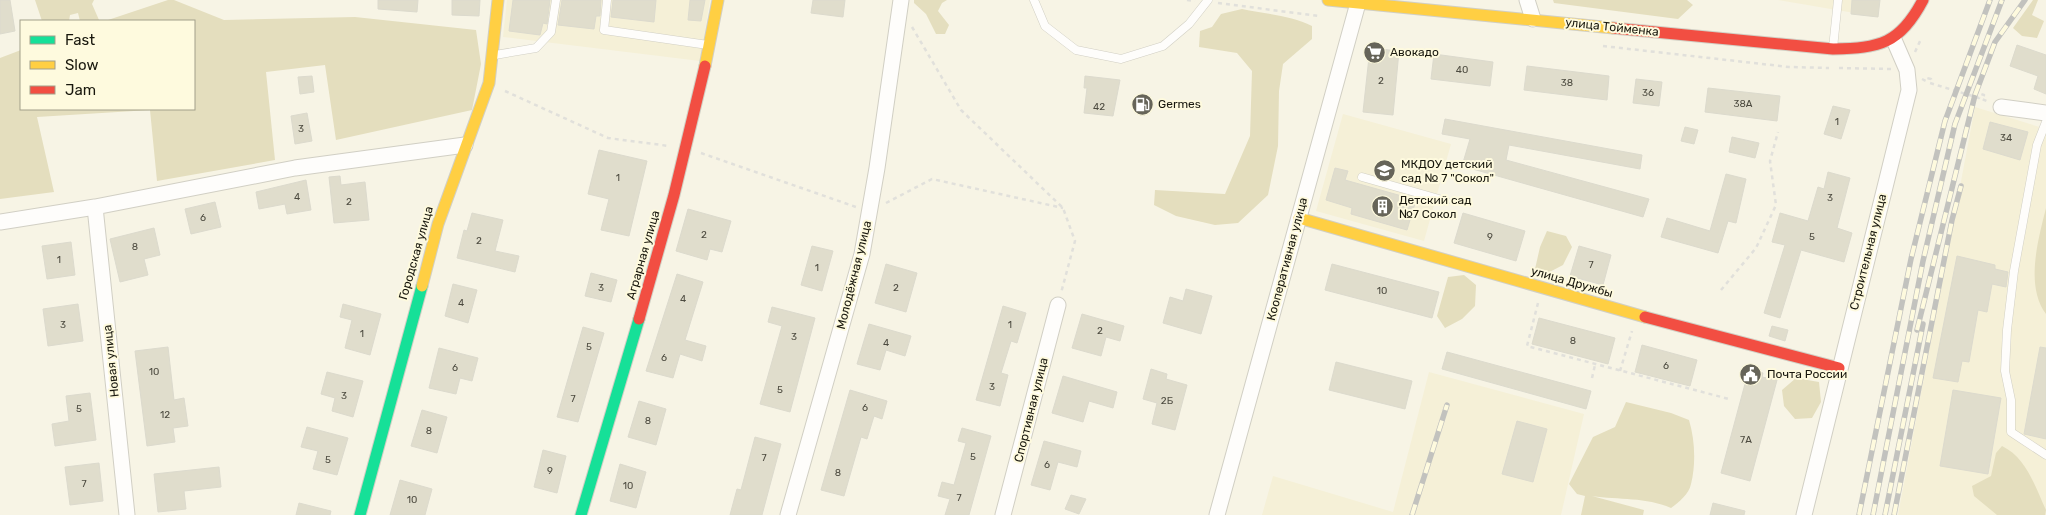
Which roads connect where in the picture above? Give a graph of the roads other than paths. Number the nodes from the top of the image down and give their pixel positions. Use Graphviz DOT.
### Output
graph roads {
  1 [pos="498,0"];
  2 [pos="556,0"];
  3 [pos="607,0"];
  4 [pos="718,0"];
  5 [pos="1034,0"];
  6 [pos="1208,0"];
  7 [pos="1328,0"];
  8 [pos="1527,0"];
  9 [pos="1838,0"];
  10 [pos="1923,0"];
  11 [pos="900,3"];
  12 [pos="1368,3"];
  13 [pos="1533,20"];
  14 [pos="1894,40"];
  15 [pos="710,45"];
  16 [pos="1833,49"];
  17 [pos="493,55"];
  18 [pos="2001,107"];
  19 [pos="2046,113"];
  20 [pos="2046,122"];
  21 [pos="465,145"];
  22 [pos="1362,177"];
  23 [pos="1446,201"];
  24 [pos="96,207"];
  25 [pos="1299,218"];
  26 [pos="0,222"];
  27 [pos="1058,305"];
  28 [pos="1839,368"];
  29 [pos="2046,455"];
  30 [pos="127,515"];
  31 [pos="360,515"];
  32 [pos="581,515"];
  33 [pos="788,515"];
  34 [pos="1004,515"];
  35 [pos="1217,515"];
  36 [pos="1804,515"];
  1 -- 17 [label="street, Городская улица"];
  2 -- 17 [label="lane"];
  3 -- 15 [label="lane"];
  4 -- 15 [label="street, Аграрная улица"];
  5 -- 6 [label="lane"];
  7 -- 12 [label="street, улица Тойменка"];
  8 -- 13 [label="street"];
  9 -- 16 [label="lane"];
  10 -- 14 [label="street"];
  11 -- 33 [label="street, Молодёжная улица"];
  12 -- 13 [label="street, улица Тойменка"];
  12 -- 25 [label="street, Кооперативная улица"];
  13 -- 16 [label="street, улица Тойменка"];
  14 -- 16 [label="street, улица Тойменка"];
  14 -- 28 [label="street, Строительная улица"];
  15 -- 32 [label="street, Аграрная улица"];
  17 -- 21 [label="street, Городская улица"];
  18 -- 19 [label="street"];
  20 -- 29 [label="lane"];
  21 -- 24 [label="street"];
  21 -- 31 [label="street, Городская улица"];
  22 -- 23 [label="lane"];
  24 -- 26 [label="street"];
  24 -- 30 [label="street, Новая улица"];
  25 -- 28 [label="street, улица Дружбы"];
  25 -- 35 [label="street, Кооперативная улица"];
  27 -- 34 [label="street, Спортивная улица"];
  28 -- 36 [label="street, Строительная улица"];
}
